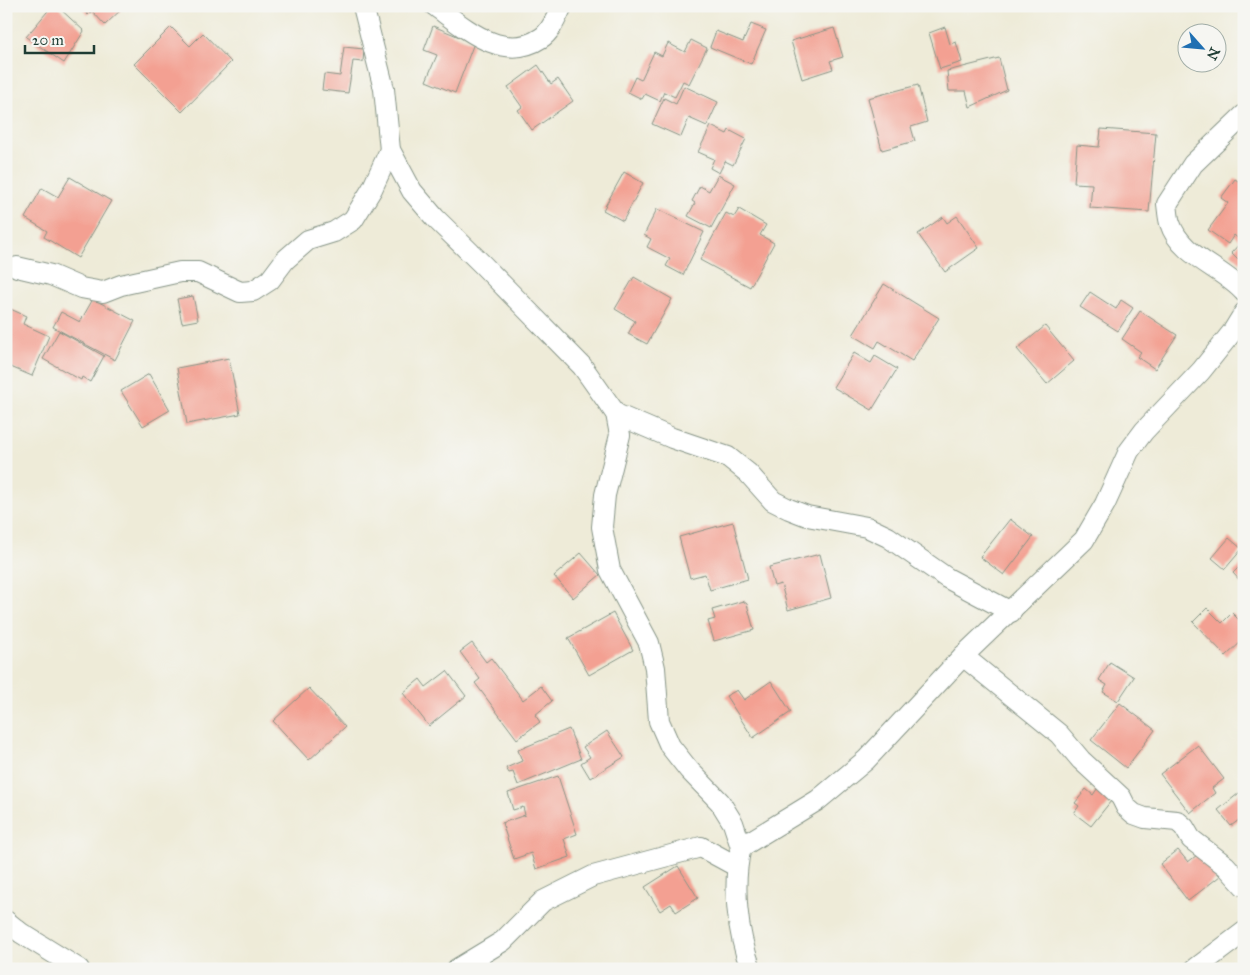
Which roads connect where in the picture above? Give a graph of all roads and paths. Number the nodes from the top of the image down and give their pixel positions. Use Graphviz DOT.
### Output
graph roads {
  1 [pos="363,6"];
  2 [pos="435,6"];
  3 [pos="562,6"];
  4 [pos="1244,115"];
  5 [pos="390,150"];
  6 [pos="18,267"];
  7 [pos="1244,292"];
  8 [pos="1244,314"];
  9 [pos="616,414"];
  10 [pos="1010,612"];
  11 [pos="963,656"];
  12 [pos="738,856"];
  13 [pos="1244,886"];
  14 [pos="6,921"];
  15 [pos="1244,932"];
  16 [pos="79,969"];
  17 [pos="457,969"];
  18 [pos="751,969"];
  19 [pos="1195,969"];
  1 -- 5 [label="street"];
  2 -- 3 [label="street"];
  4 -- 7 [label="street"];
  5 -- 6 [label="street"];
  5 -- 9 [label="street"];
  8 -- 10 [label="street"];
  9 -- 10 [label="street"];
  9 -- 12 [label="street"];
  10 -- 11 [label="street"];
  11 -- 12 [label="street"];
  11 -- 13 [label="street"];
  12 -- 17 [label="street"];
  12 -- 18 [label="street"];
  14 -- 16 [label="street"];
  15 -- 19 [label="street"];
}
